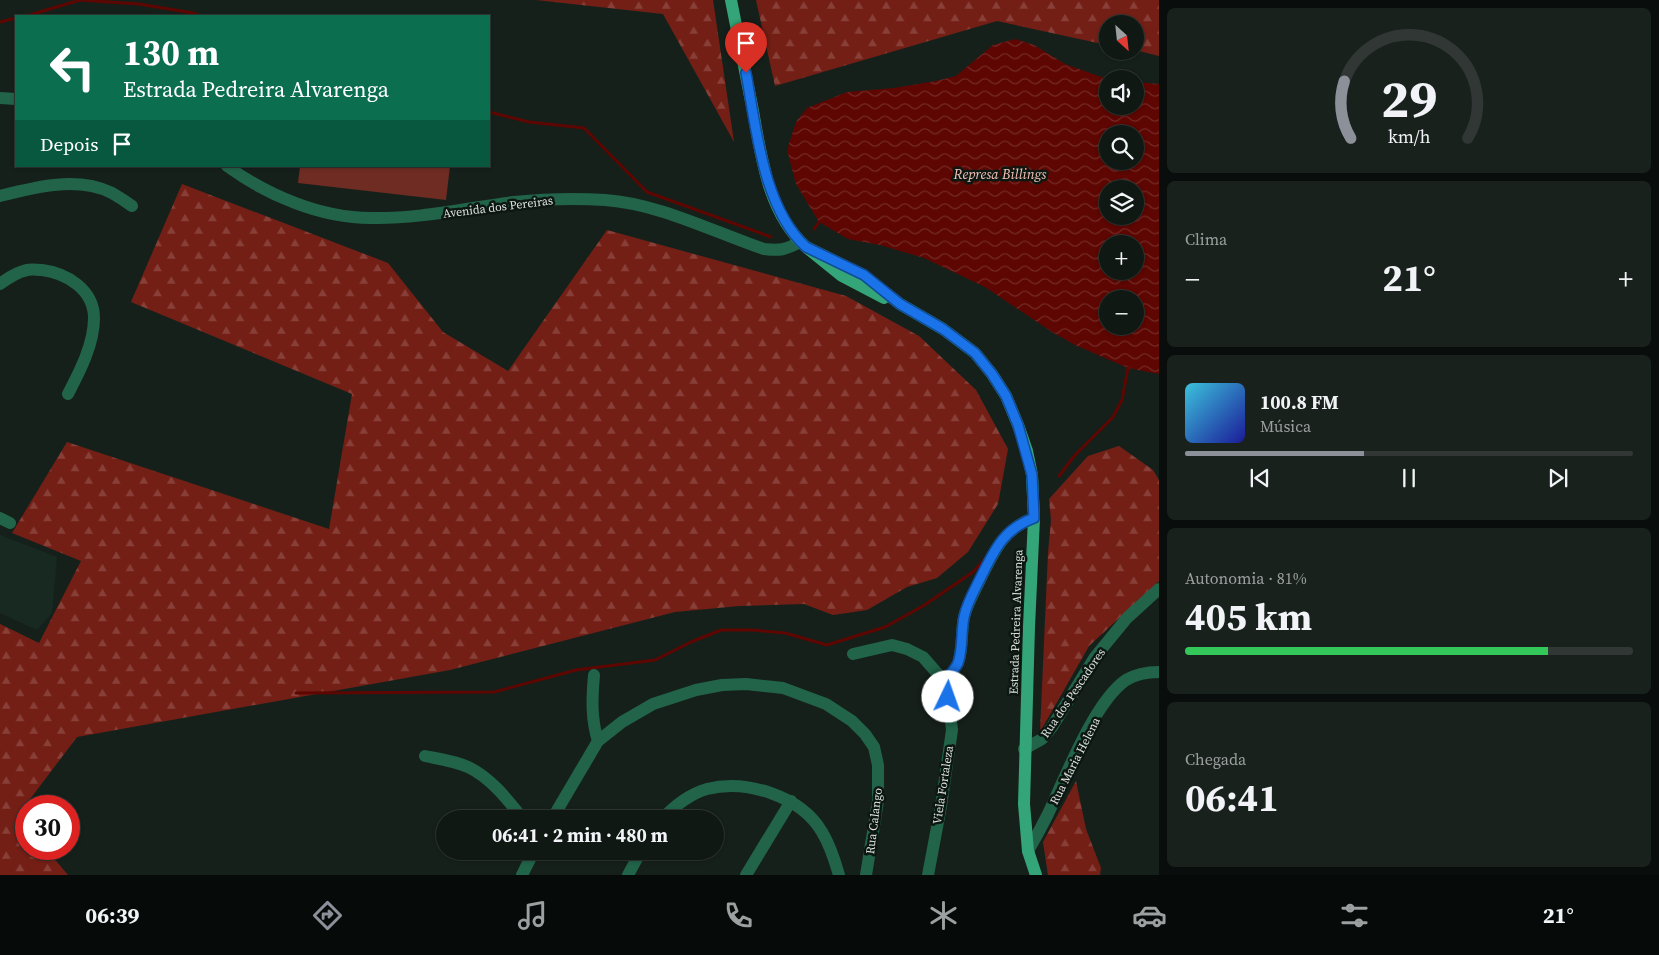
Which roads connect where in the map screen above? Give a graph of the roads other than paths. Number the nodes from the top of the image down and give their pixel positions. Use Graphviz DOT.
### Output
graph roads {
  1 [pos="731,0"];
  2 [pos="0,98"];
  3 [pos="15,99"];
  4 [pos="228,167"];
  5 [pos="0,196"];
  6 [pos="132,206"];
  7 [pos="803,244"];
  8 [pos="0,284"];
  9 [pos="68,394"];
  10 [pos="1034,518"];
  11 [pos="1159,589"];
  12 [pos="853,654"];
  13 [pos="1159,672"];
  14 [pos="594,675"];
  15 [pos="944,681"];
  16 [pos="598,741"];
  17 [pos="1024,749"];
  18 [pos="425,756"];
  19 [pos="791,801"];
  20 [pos="515,810"];
  21 [pos="557,810"];
  22 [pos="670,810"];
  23 [pos="1028,851"];
  24 [pos="530,860"];
  25 [pos="636,860"];
  26 [pos="522,875"];
  27 [pos="628,875"];
  28 [pos="746,875"];
  29 [pos="839,875"];
  30 [pos="866,875"];
  31 [pos="928,875"];
  32 [pos="1036,875"];
  1 -- 7 [label="main road, Estrada Pedreira Alvarenga"];
  2 -- 3 [label="street"];
  4 -- 7 [label="street, Avenida dos Pereiras"];
  5 -- 6 [label="street"];
  7 -- 10 [label="main road, Estrada Pedreira Alvarenga"];
  8 -- 9 [label="street"];
  10 -- 15 [label="street"];
  10 -- 17 [label="main road, Estrada Pedreira Alvarenga"];
  11 -- 17 [label="street, Rua dos Pescadores"];
  12 -- 15 [label="street"];
  13 -- 23 [label="street, Rua Maria Helena"];
  14 -- 16 [label="street"];
  15 -- 31 [label="street, Viela Fortaleza"];
  16 -- 21 [label="street, Rua Calango"];
  16 -- 30 [label="street, Rua Calango"];
  17 -- 23 [label="main road, Estrada Pedreira Alvarenga"];
  18 -- 20 [label="street"];
  19 -- 22 [label="street"];
  19 -- 28 [label="street"];
  19 -- 29 [label="street"];
  23 -- 32 [label="main road, Estrada Pedreira Alvarenga"];
  24 -- 26 [label="street"];
  25 -- 27 [label="street"];
}
